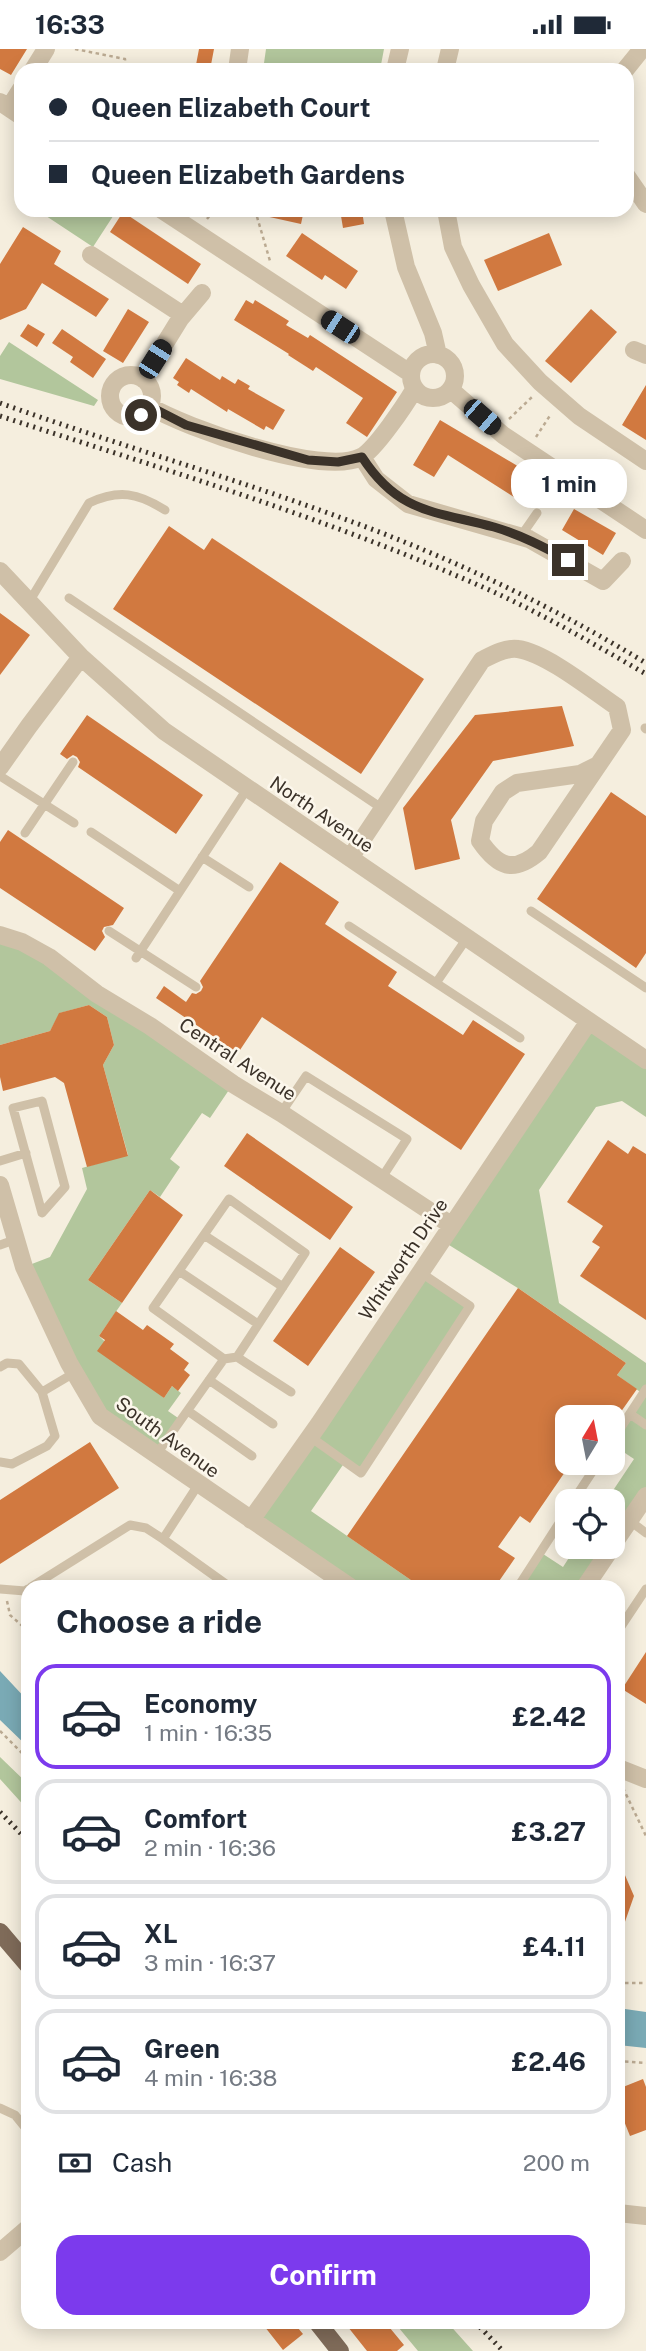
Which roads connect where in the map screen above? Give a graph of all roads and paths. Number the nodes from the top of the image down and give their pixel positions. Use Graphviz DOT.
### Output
graph roads {
  1 [pos="75,49"];
  2 [pos="642,49"];
  3 [pos="125,63"];
  4 [pos="631,63"];
  5 [pos="634,187"];
  6 [pos="646,204"];
  7 [pos="173,217"];
  8 [pos="258,217"];
  9 [pos="395,217"];
  10 [pos="447,217"];
  11 [pos="91,255"];
  12 [pos="270,281"];
  13 [pos="202,293"];
  14 [pos="183,315"];
  15 [pos="438,355"];
  16 [pos="143,379"];
  17 [pos="412,381"];
  18 [pos="451,390"];
  19 [pos="552,393"];
  20 [pos="532,397"];
  21 [pos="149,406"];
  22 [pos="498,431"];
  23 [pos="525,450"];
  24 [pos="362,457"];
  25 [pos="646,461"];
  26 [pos="165,510"];
  27 [pos="537,513"];
  28 [pos="646,530"];
  29 [pos="521,536"];
  30 [pos="622,561"];
  31 [pos="0,571"];
  32 [pos="69,598"];
  33 [pos="29,602"];
  34 [pos="81,657"];
  35 [pos="72,762"];
  36 [pos="598,765"];
  37 [pos="0,767"];
  38 [pos="0,776"];
  39 [pos="247,789"];
  40 [pos="44,804"];
  41 [pos="383,809"];
  42 [pos="74,823"];
  43 [pos="91,832"];
  44 [pos="25,833"];
  45 [pos="202,857"];
  46 [pos="350,858"];
  47 [pos="249,887"];
  48 [pos="180,891"];
  49 [pos="531,911"];
  50 [pos="349,926"];
  51 [pos="109,931"];
  52 [pos="0,935"];
  53 [pos="467,938"];
  54 [pos="138,955"];
  55 [pos="436,983"];
  56 [pos="195,988"];
  57 [pos="646,988"];
  58 [pos="589,1021"];
  59 [pos="520,1038"];
  60 [pos="646,1060"];
  61 [pos="281,1113"];
  62 [pos="26,1153"];
  63 [pos="0,1161"];
  64 [pos="382,1179"];
  65 [pos="0,1185"];
  66 [pos="451,1225"];
  67 [pos="204,1235"];
  68 [pos="7,1243"];
  69 [pos="179,1271"];
  70 [pos="419,1272"];
  71 [pos="283,1287"];
  72 [pos="258,1324"];
  73 [pos="237,1357"];
  74 [pos="224,1359"];
  75 [pos="0,1367"];
  76 [pos="74,1374"];
  77 [pos="209,1380"];
  78 [pos="646,1389"];
  79 [pos="42,1392"];
  80 [pos="291,1392"];
  81 [pos="188,1411"];
  82 [pos="630,1414"];
  83 [pos="625,1422"];
  84 [pos="273,1424"];
  85 [pos="646,1425"];
  86 [pos="309,1436"];
  87 [pos="156,1455"];
  88 [pos="252,1456"];
  89 [pos="0,1462"];
  90 [pos="198,1485"];
  91 [pos="646,1496"];
  92 [pos="251,1520"];
  93 [pos="630,1521"];
  94 [pos="625,1528"];
  95 [pos="555,1530"];
  96 [pos="646,1533"];
  97 [pos="163,1539"];
  98 [pos="604,1559"];
  99 [pos="42,1580"];
  100 [pos="220,1580"];
  101 [pos="340,1580"];
  102 [pos="523,1580"];
  103 [pos="590,1580"];
  104 [pos="21,1588"];
  105 [pos="2,1589"];
  106 [pos="646,1589"];
  107 [pos="625,1620"];
  108 [pos="21,1625"];
  109 [pos="0,1731"];
  110 [pos="21,1752"];
  111 [pos="625,1771"];
  112 [pos="646,1779"];
  113 [pos="625,1792"];
  114 [pos="646,1836"];
  115 [pos="0,1932"];
  116 [pos="21,1957"];
  117 [pos="625,1982"];
  118 [pos="646,1983"];
  119 [pos="625,2062"];
  120 [pos="646,2063"];
  121 [pos="0,2108"];
  122 [pos="21,2122"];
  123 [pos="625,2214"];
  124 [pos="646,2216"];
  125 [pos="21,2234"];
  126 [pos="0,2252"];
  127 [pos="323,2329"];
  128 [pos="340,2351"];
  1 -- 3 [label="path"];
  2 -- 4 [label="street"];
  5 -- 6 [label="street"];
  7 -- 12 [label="street"];
  8 -- 12 [label="path"];
  9 -- 15 [label="street"];
  10 -- 19 [label="street"];
  11 -- 14 [label="street"];
  12 -- 17 [label="street"];
  13 -- 14 [label="street"];
  14 -- 16 [label="street"];
  15 -- 17 [label="street"];
  15 -- 18 [label="street"];
  16 -- 21 [label="street"];
  16 -- 21 [label="street"];
  17 -- 18 [label="street"];
  17 -- 24 [label="street"];
  18 -- 22 [label="street"];
  19 -- 23 [label="path"];
  19 -- 25 [label="street"];
  20 -- 22 [label="path"];
  21 -- 24 [label="street"];
  22 -- 23 [label="street"];
  23 -- 28 [label="street"];
  24 -- 29 [label="street"];
  26 -- 33 [label="lane"];
  27 -- 29 [label="lane"];
  29 -- 30 [label="street"];
  31 -- 33 [label="street, North Avenue"];
  32 -- 41 [label="lane"];
  33 -- 34 [label="street, North Avenue"];
  34 -- 37 [label="street"];
  34 -- 39 [label="street, North Avenue"];
  35 -- 40 [label="lane"];
  36 -- 36 [label="street"];
  36 -- 41 [label="street"];
  38 -- 40 [label="lane"];
  39 -- 45 [label="lane"];
  39 -- 46 [label="street, North Avenue"];
  40 -- 42 [label="lane"];
  40 -- 44 [label="lane"];
  41 -- 46 [label="street"];
  43 -- 48 [label="lane"];
  45 -- 47 [label="lane"];
  45 -- 48 [label="lane"];
  46 -- 53 [label="street, North Avenue"];
  48 -- 54 [label="lane"];
  49 -- 57 [label="lane"];
  50 -- 55 [label="lane"];
  51 -- 54 [label="lane"];
  52 -- 61 [label="street, Central Avenue"];
  53 -- 55 [label="lane"];
  53 -- 58 [label="street, North Avenue"];
  54 -- 56 [label="lane"];
  55 -- 59 [label="lane"];
  58 -- 60 [label="street, North Avenue"];
  58 -- 66 [label="street, Whitworth Drive"];
  61 -- 64 [label="street, Central Avenue"];
  61 -- 64 [label="lane"];
  62 -- 62 [label="lane"];
  62 -- 63 [label="lane"];
  64 -- 66 [label="street, Central Avenue"];
  65 -- 68 [label="street, South Avenue"];
  66 -- 70 [label="street, Whitworth Drive"];
  67 -- 69 [label="lane"];
  67 -- 71 [label="lane"];
  67 -- 71 [label="lane"];
  68 -- 76 [label="street, South Avenue"];
  69 -- 72 [label="lane"];
  69 -- 74 [label="lane"];
  70 -- 86 [label="street, Whitworth Drive"];
  70 -- 86 [label="lane"];
  71 -- 72 [label="lane"];
  72 -- 73 [label="lane"];
  73 -- 74 [label="lane"];
  73 -- 80 [label="lane"];
  74 -- 77 [label="lane"];
  75 -- 79 [label="lane"];
  76 -- 79 [label="lane"];
  76 -- 87 [label="street, South Avenue"];
  77 -- 81 [label="lane"];
  77 -- 84 [label="lane"];
  78 -- 82 [label="lane"];
  79 -- 89 [label="lane"];
  81 -- 87 [label="lane"];
  81 -- 88 [label="lane"];
  82 -- 83 [label="lane"];
  82 -- 85 [label="lane"];
  86 -- 92 [label="street, Whitworth Drive"];
  87 -- 90 [label="street, South Avenue"];
  90 -- 92 [label="street, South Avenue"];
  90 -- 97 [label="lane"];
  91 -- 93 [label="street"];
  92 -- 101 [label="street, South Avenue"];
  93 -- 94 [label="street"];
  93 -- 96 [label="lane"];
  95 -- 102 [label="lane"];
  97 -- 99 [label="lane"];
  97 -- 100 [label="lane"];
  98 -- 103 [label="street"];
  104 -- 105 [label="lane"];
  105 -- 108 [label="path"];
  106 -- 107 [label="lane"];
  109 -- 110 [label="path"];
  111 -- 112 [label="street"];
  113 -- 114 [label="path"];
  115 -- 116 [label="main road"];
  117 -- 118 [label="path"];
  119 -- 120 [label="path"];
  121 -- 122 [label="lane"];
  123 -- 124 [label="street"];
  125 -- 126 [label="street"];
  127 -- 128 [label="main road"];
}
